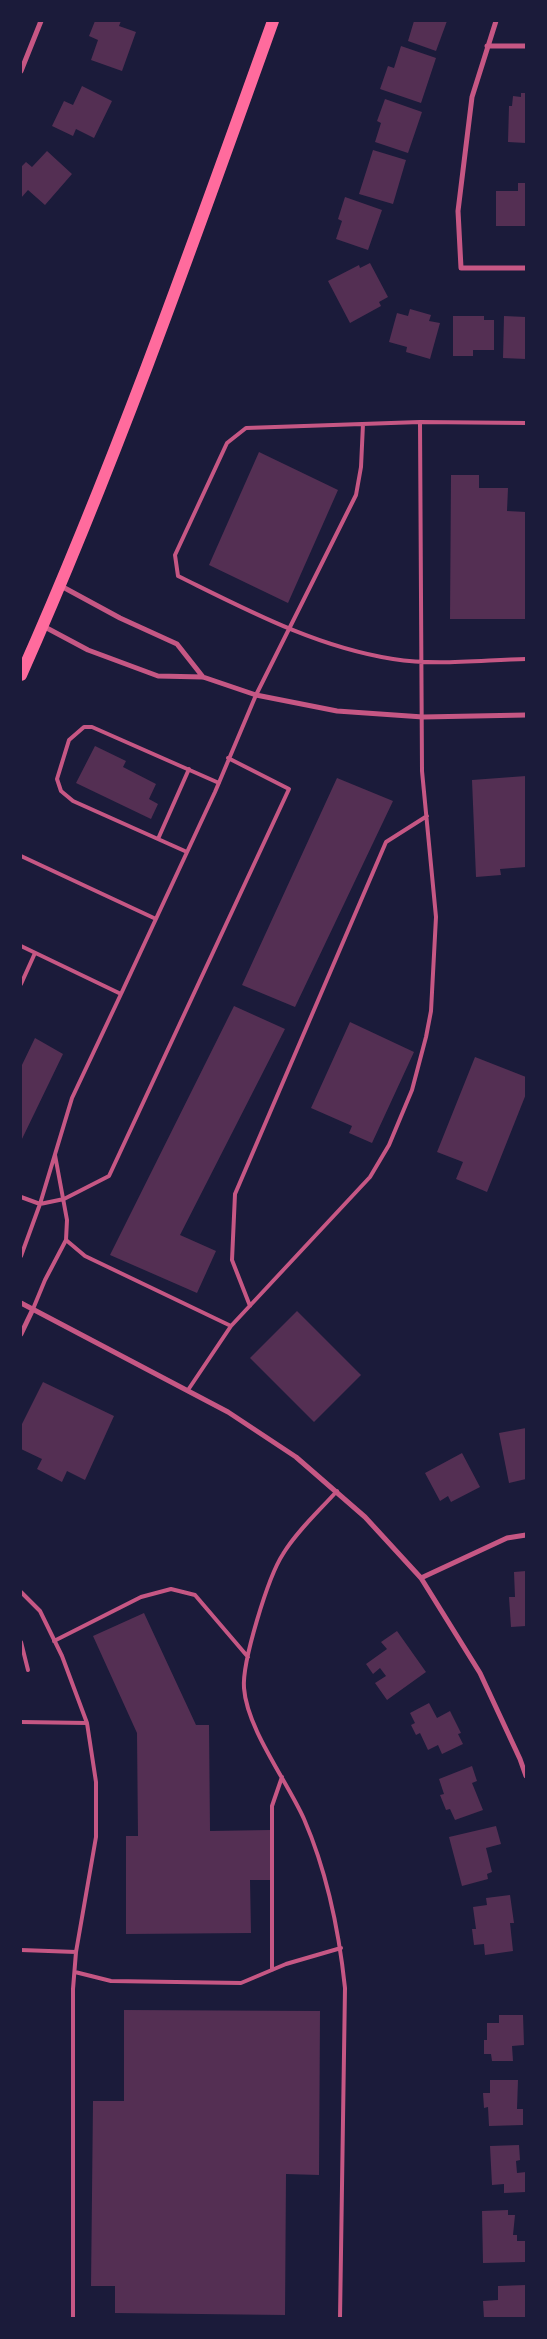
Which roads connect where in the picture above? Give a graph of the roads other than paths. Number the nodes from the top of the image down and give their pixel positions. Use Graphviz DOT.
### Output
graph roads {
  1 [pos="41,21"];
  2 [pos="273,21"];
  3 [pos="496,21"];
  4 [pos="487,46"];
  5 [pos="526,46"];
  6 [pos="21,71"];
  7 [pos="526,268"];
  8 [pos="420,422"];
  9 [pos="526,423"];
  10 [pos="364,424"];
  11 [pos="61,586"];
  12 [pos="43,626"];
  13 [pos="289,630"];
  14 [pos="526,659"];
  15 [pos="422,661"];
  16 [pos="21,675"];
  17 [pos="203,677"];
  18 [pos="256,695"];
  19 [pos="526,715"];
  20 [pos="423,717"];
  21 [pos="228,758"];
  22 [pos="189,769"];
  23 [pos="219,783"];
  24 [pos="427,816"];
  25 [pos="158,839"];
  26 [pos="187,852"];
  27 [pos="21,856"];
  28 [pos="156,919"];
  29 [pos="21,946"];
  30 [pos="35,953"];
  31 [pos="21,984"];
  32 [pos="121,994"];
  33 [pos="55,1154"];
  34 [pos="21,1197"];
  35 [pos="64,1199"];
  36 [pos="40,1204"];
  37 [pos="66,1240"];
  38 [pos="21,1256"];
  39 [pos="21,1304"];
  40 [pos="250,1306"];
  41 [pos="33,1309"];
  42 [pos="231,1326"];
  43 [pos="21,1334"];
  44 [pos="188,1390"];
  45 [pos="337,1490"];
  46 [pos="526,1535"];
  47 [pos="421,1578"];
  48 [pos="21,1592"];
  49 [pos="54,1641"];
  50 [pos="21,1642"];
  51 [pos="248,1656"];
  52 [pos="28,1670"];
  53 [pos="21,1722"];
  54 [pos="88,1723"];
  55 [pos="526,1776"];
  56 [pos="282,1777"];
  57 [pos="341,1948"];
  58 [pos="21,1950"];
  59 [pos="76,1952"];
  60 [pos="272,1970"];
  61 [pos="75,1972"];
  62 [pos="73,2318"];
  63 [pos="340,2318"];
  1 -- 6 [label="street"];
  2 -- 11 [label="main road"];
  3 -- 4 [label="street"];
  4 -- 5 [label="street"];
  4 -- 7 [label="street"];
  8 -- 9 [label="lane"];
  8 -- 10 [label="lane"];
  8 -- 15 [label="lane"];
  10 -- 13 [label="lane"];
  10 -- 13 [label="lane"];
  11 -- 12 [label="main road"];
  11 -- 17 [label="street"];
  12 -- 16 [label="main road"];
  12 -- 17 [label="street"];
  13 -- 15 [label="lane"];
  13 -- 18 [label="lane"];
  14 -- 15 [label="lane"];
  15 -- 20 [label="lane"];
  17 -- 18 [label="street"];
  18 -- 20 [label="street"];
  18 -- 21 [label="lane"];
  19 -- 20 [label="street"];
  20 -- 24 [label="lane"];
  21 -- 23 [label="lane"];
  21 -- 35 [label="lane"];
  22 -- 23 [label="lane"];
  22 -- 25 [label="lane"];
  22 -- 25 [label="lane"];
  23 -- 26 [label="lane"];
  24 -- 40 [label="lane"];
  24 -- 40 [label="lane"];
  25 -- 26 [label="lane"];
  26 -- 28 [label="lane"];
  27 -- 28 [label="lane"];
  28 -- 32 [label="lane"];
  29 -- 30 [label="lane"];
  30 -- 31 [label="lane"];
  30 -- 32 [label="lane"];
  32 -- 33 [label="lane"];
  33 -- 35 [label="lane"];
  33 -- 36 [label="lane"];
  34 -- 36 [label="lane"];
  35 -- 36 [label="lane"];
  35 -- 37 [label="lane"];
  36 -- 38 [label="lane"];
  37 -- 41 [label="lane"];
  37 -- 42 [label="lane"];
  39 -- 41 [label="street"];
  40 -- 42 [label="lane"];
  41 -- 43 [label="street"];
  41 -- 44 [label="street"];
  42 -- 44 [label="lane"];
  44 -- 45 [label="street"];
  45 -- 47 [label="street"];
  45 -- 51 [label="lane"];
  46 -- 47 [label="street"];
  47 -- 55 [label="street"];
  48 -- 49 [label="lane"];
  49 -- 51 [label="lane"];
  49 -- 54 [label="lane"];
  50 -- 52 [label="lane"];
  51 -- 56 [label="lane"];
  53 -- 54 [label="lane"];
  54 -- 59 [label="lane"];
  56 -- 57 [label="lane"];
  56 -- 60 [label="lane"];
  57 -- 60 [label="lane"];
  57 -- 63 [label="lane"];
  58 -- 59 [label="lane"];
  59 -- 61 [label="lane"];
  60 -- 61 [label="lane"];
  61 -- 62 [label="lane"];
}
